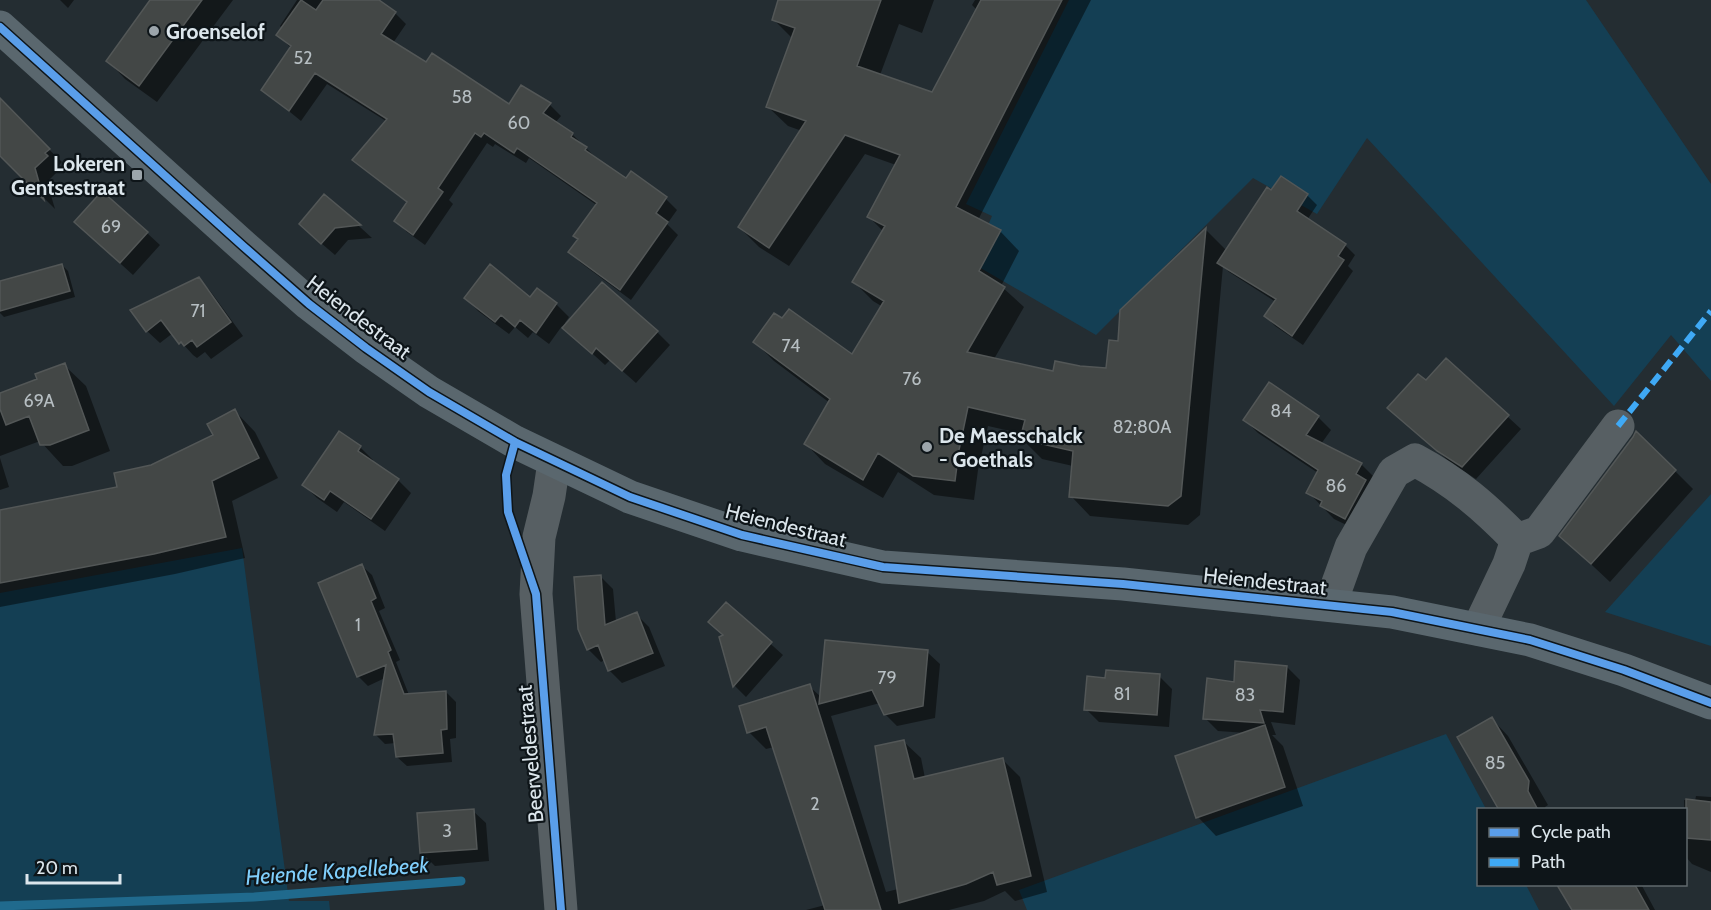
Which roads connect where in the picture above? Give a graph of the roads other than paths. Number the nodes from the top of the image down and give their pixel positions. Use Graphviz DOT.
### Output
graph roads {
  1 [pos="0,27"];
  2 [pos="1618,426"];
  3 [pos="554,462"];
  4 [pos="1517,540"];
  5 [pos="1330,605"];
  6 [pos="1478,629"];
  7 [pos="1711,703"];
  8 [pos="561,910"];
  1 -- 3 [label="main road, Heiendestraat"];
  2 -- 4 [label="street"];
  3 -- 5 [label="main road, Heiendestraat"];
  3 -- 8 [label="street, Beerveldestraat"];
  4 -- 5 [label="street"];
  4 -- 6 [label="street"];
  5 -- 6 [label="main road, Heiendestraat"];
  6 -- 7 [label="main road, Heiendestraat"];
}
